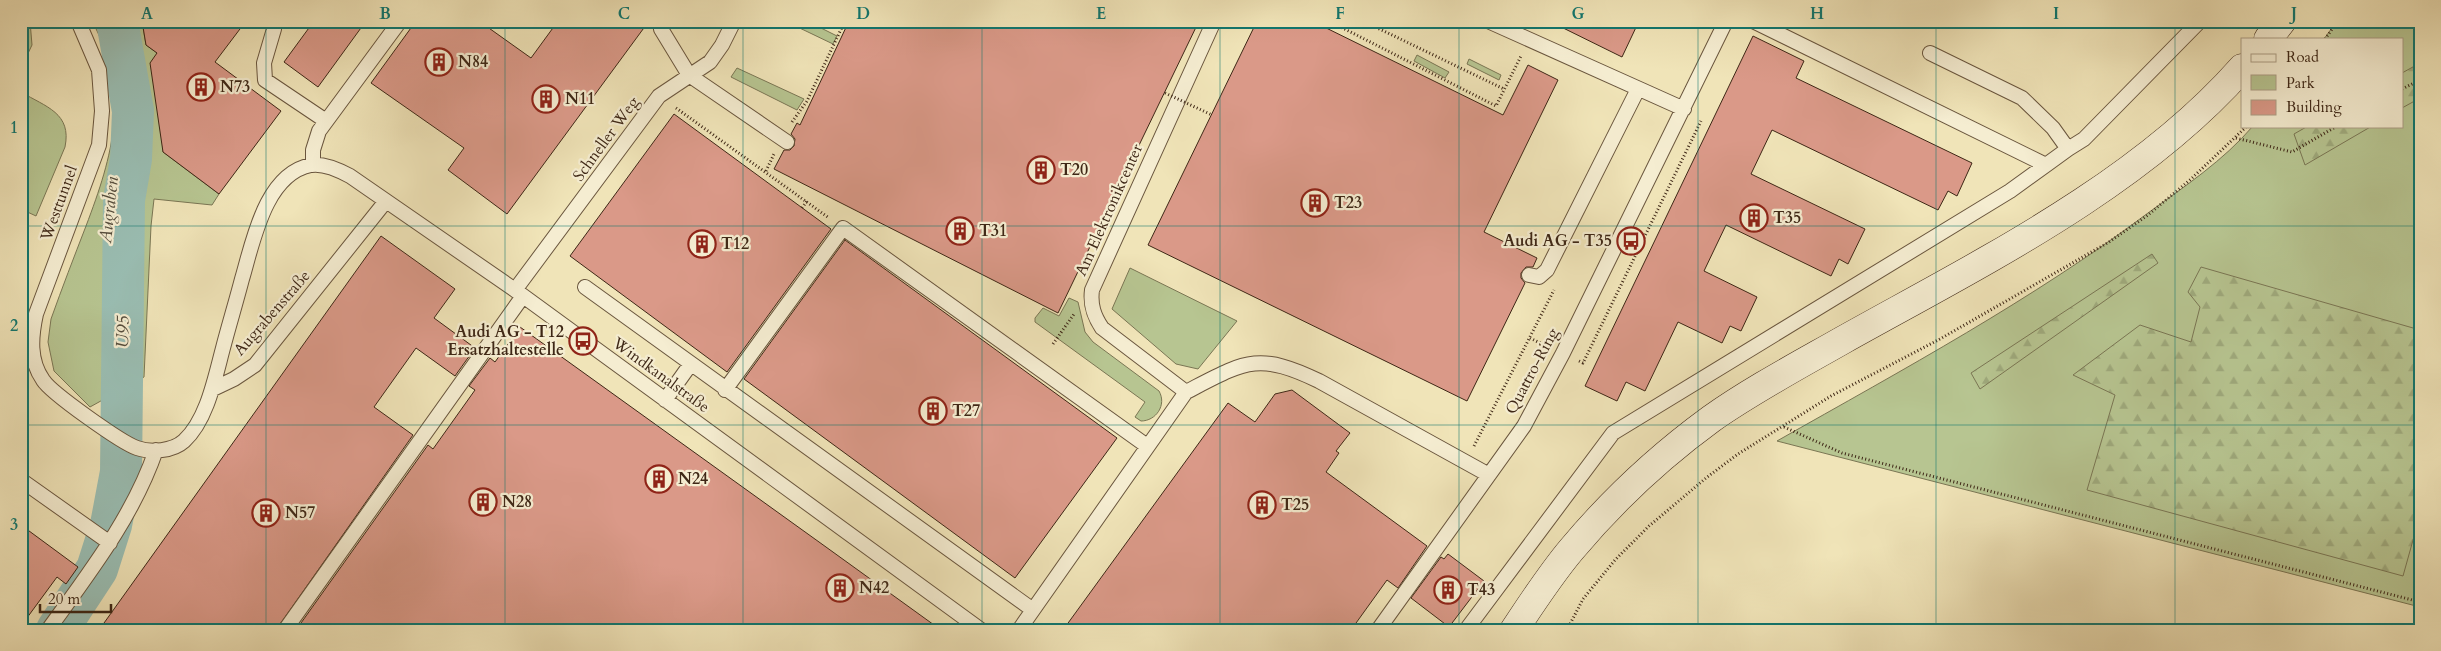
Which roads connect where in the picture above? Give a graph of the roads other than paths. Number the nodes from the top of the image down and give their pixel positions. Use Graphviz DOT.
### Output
graph roads {
  1 [pos="78,21"];
  2 [pos="271,21"];
  3 [pos="400,21"];
  4 [pos="660,21"];
  5 [pos="734,21"];
  6 [pos="1214,21"];
  7 [pos="1488,21"];
  8 [pos="1726,21"];
  9 [pos="1753,21"];
  10 [pos="2200,21"];
  11 [pos="2282,21"];
  12 [pos="2269,38"];
  13 [pos="1930,53"];
  14 [pos="2241,69"];
  15 [pos="1176,70"];
  16 [pos="689,75"];
  17 [pos="1189,76"];
  18 [pos="1638,89"];
  19 [pos="1684,109"];
  20 [pos="326,121"];
  21 [pos="787,142"];
  22 [pos="2068,149"];
  23 [pos="313,165"];
  24 [pos="2046,165"];
  25 [pos="386,201"];
  26 [pos="1529,275"];
  27 [pos="584,288"];
  28 [pos="519,293"];
  29 [pos="690,365"];
  30 [pos="213,389"];
  31 [pos="725,390"];
  32 [pos="1186,392"];
  33 [pos="665,400"];
  34 [pos="1147,446"];
  35 [pos="156,450"];
  36 [pos="1489,475"];
  37 [pos="21,480"];
  38 [pos="110,543"];
  39 [pos="1033,610"];
  40 [pos="48,630"];
  41 [pos="285,630"];
  42 [pos="981,630"];
  43 [pos="1019,630"];
  44 [pos="1378,630"];
  45 [pos="1466,630"];
  46 [pos="1514,630"];
  1 -- 35 [label="lane, Westtunnel"];
  2 -- 20 [label="lane"];
  3 -- 20 [label="lane"];
  4 -- 16 [label="lane"];
  5 -- 16 [label="lane, Schneller Weg"];
  6 -- 17 [label="lane, Am Elektronikcenter"];
  7 -- 18 [label="lane"];
  8 -- 19 [label="lane, Quattro-Ring"];
  9 -- 24 [label="lane"];
  10 -- 22 [label="lane"];
  11 -- 12 [label="main road"];
  13 -- 22 [label="lane"];
  14 -- 46 [label="main road"];
  15 -- 17 [label="lane"];
  16 -- 21 [label="lane"];
  16 -- 28 [label="lane, Schneller Weg"];
  17 -- 32 [label="lane, Am Elektronikcenter"];
  18 -- 19 [label="lane"];
  18 -- 26 [label="lane"];
  19 -- 36 [label="lane, Quattro-Ring"];
  20 -- 23 [label="lane"];
  22 -- 24 [label="lane"];
  23 -- 25 [label="lane, Windkanalstraße"];
  23 -- 30 [label="lane"];
  24 -- 45 [label="lane"];
  25 -- 28 [label="lane, Windkanalstraße"];
  25 -- 30 [label="lane, Augrabenstraße"];
  27 -- 29 [label="lane"];
  28 -- 33 [label="lane, Windkanalstraße"];
  28 -- 41 [label="lane, Schneller Weg"];
  29 -- 31 [label="lane"];
  29 -- 33 [label="lane"];
  30 -- 35 [label="lane"];
  31 -- 34 [label="lane"];
  31 -- 39 [label="lane"];
  32 -- 34 [label="lane"];
  32 -- 36 [label="lane"];
  33 -- 42 [label="lane, Windkanalstraße"];
  34 -- 39 [label="lane"];
  35 -- 38 [label="lane"];
  36 -- 44 [label="lane, Quattro-Ring"];
  37 -- 38 [label="lane"];
  38 -- 40 [label="lane"];
  39 -- 43 [label="lane"];
}
